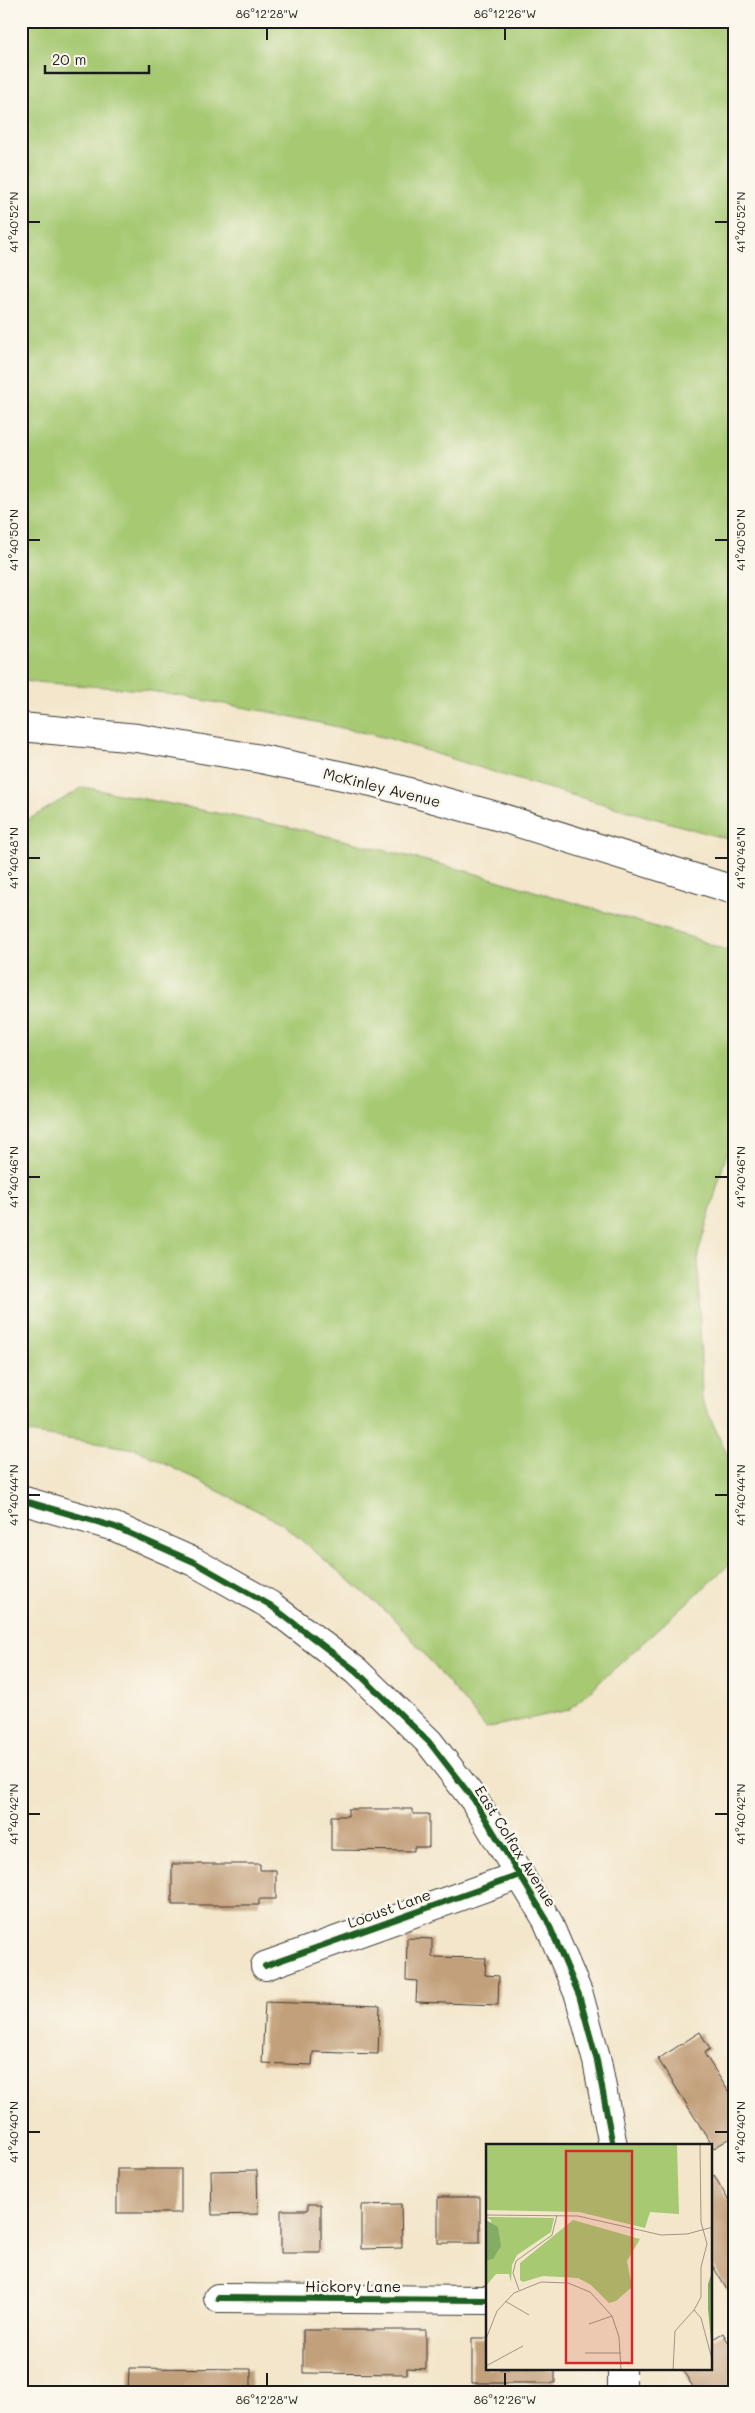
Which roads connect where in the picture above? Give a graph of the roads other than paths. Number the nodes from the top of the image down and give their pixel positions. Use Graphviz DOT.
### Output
graph roads {
  1 [pos="21,727"];
  2 [pos="734,890"];
  3 [pos="21,1500"];
  4 [pos="520,1875"];
  5 [pos="265,1966"];
  6 [pos="613,2144"];
  7 [pos="218,2298"];
  8 [pos="486,2300"];
  9 [pos="622,2370"];
  10 [pos="622,2392"];
  1 -- 2 [label="street, McKinley Avenue"];
  3 -- 4 [label="street, East Colfax Avenue"];
  4 -- 5 [label="street, Locust Lane"];
  4 -- 6 [label="street, East Colfax Avenue"];
  7 -- 8 [label="street, Hickory Lane"];
  9 -- 10 [label="street"];
}
